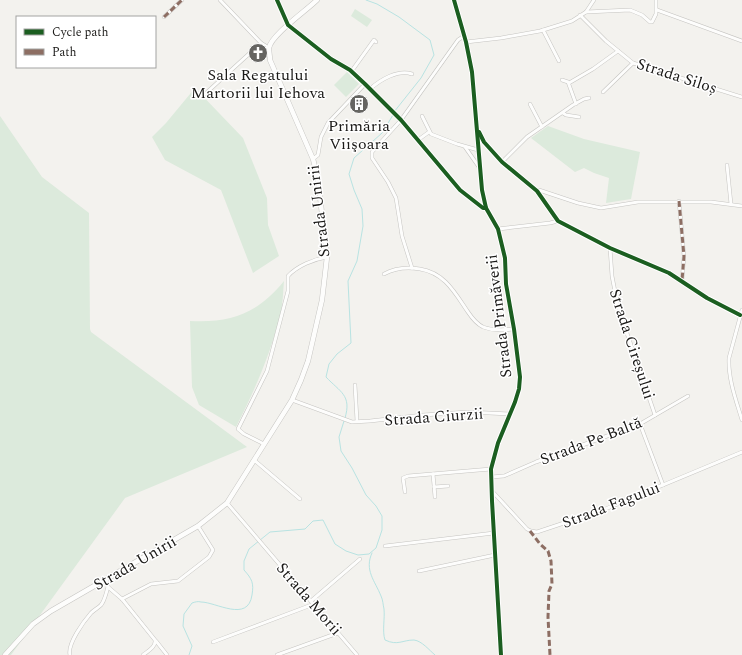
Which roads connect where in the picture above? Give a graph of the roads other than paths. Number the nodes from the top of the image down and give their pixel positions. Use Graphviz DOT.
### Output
graph roads {
  1 [pos="182,0"];
  2 [pos="220,0"];
  3 [pos="277,0"];
  4 [pos="317,0"];
  5 [pos="454,0"];
  6 [pos="594,0"];
  7 [pos="656,0"];
  8 [pos="656,10"];
  9 [pos="586,12"];
  10 [pos="580,15"];
  11 [pos="164,17"];
  12 [pos="288,25"];
  13 [pos="543,30"];
  14 [pos="464,36"];
  15 [pos="742,41"];
  16 [pos="376,42"];
  17 [pos="466,42"];
  18 [pos="261,43"];
  19 [pos="269,48"];
  20 [pos="618,51"];
  21 [pos="559,61"];
  22 [pos="633,63"];
  23 [pos="351,72"];
  24 [pos="412,74"];
  25 [pos="562,80"];
  26 [pos="569,83"];
  27 [pos="365,84"];
  28 [pos="370,89"];
  29 [pos="603,92"];
  30 [pos="205,94"];
  31 [pos="742,97"];
  32 [pos="590,98"];
  33 [pos="530,104"];
  34 [pos="576,104"];
  35 [pos="563,113"];
  36 [pos="422,116"];
  37 [pos="579,117"];
  38 [pos="401,120"];
  39 [pos="542,127"];
  40 [pos="477,131"];
  41 [pos="430,132"];
  42 [pos="418,140"];
  43 [pos="465,147"];
  44 [pos="478,150"];
  45 [pos="313,159"];
  46 [pos="502,162"];
  47 [pos="727,165"];
  48 [pos="480,169"];
  49 [pos="537,191"];
  50 [pos="679,201"];
  51 [pos="731,204"];
  52 [pos="742,206"];
  53 [pos="486,208"];
  54 [pos="558,221"];
  55 [pos="498,229"];
  56 [pos="610,248"];
  57 [pos="327,257"];
  58 [pos="412,268"];
  59 [pos="384,274"];
  60 [pos="682,281"];
  61 [pos="742,310"];
  62 [pos="740,315"];
  63 [pos="514,329"];
  64 [pos="355,385"];
  65 [pos="688,396"];
  66 [pos="292,400"];
  67 [pos="510,414"];
  68 [pos="655,415"];
  69 [pos="742,420"];
  70 [pos="357,422"];
  71 [pos="640,424"];
  72 [pos="264,444"];
  73 [pos="742,452"];
  74 [pos="254,460"];
  75 [pos="492,469"];
  76 [pos="433,474"];
  77 [pos="491,477"];
  78 [pos="663,485"];
  79 [pos="448,486"];
  80 [pos="434,487"];
  81 [pos="492,491"];
  82 [pos="405,492"];
  83 [pos="435,497"];
  84 [pos="300,498"];
  85 [pos="227,503"];
  86 [pos="198,526"];
  87 [pos="494,533"];
  88 [pos="385,546"];
  89 [pos="495,555"];
  90 [pos="360,559"];
  91 [pos="419,571"];
  92 [pos="106,580"];
  93 [pos="108,587"];
  94 [pos="122,599"];
  95 [pos="311,601"];
  96 [pos="314,604"];
  97 [pos="338,633"];
  98 [pos="155,640"];
  99 [pos="213,642"];
  100 [pos="5,655"];
  101 [pos="70,655"];
  102 [pos="143,655"];
  103 [pos="167,655"];
  104 [pos="277,655"];
  105 [pos="357,655"];
  106 [pos="501,655"];
  1 -- 11 [label="street"];
  2 -- 18 [label="street"];
  3 -- 12 [label="street"];
  4 -- 12 [label="main road"];
  5 -- 14 [label="street, Strada Primăverii"];
  6 -- 9 [label="street"];
  7 -- 8 [label="street"];
  8 -- 9 [label="street"];
  8 -- 15 [label="street"];
  9 -- 10 [label="street"];
  10 -- 13 [label="street"];
  10 -- 20 [label="street, Strada Siloș"];
  12 -- 19 [label="main road"];
  12 -- 23 [label="street"];
  13 -- 17 [label="street"];
  13 -- 21 [label="street"];
  14 -- 17 [label="street, Strada Primăverii"];
  14 -- 38 [label="street"];
  16 -- 23 [label="street"];
  17 -- 40 [label="street, Strada Primăverii"];
  18 -- 19 [label="street"];
  18 -- 30 [label="street"];
  19 -- 45 [label="main road, Strada Unirii"];
  20 -- 22 [label="street, Strada Siloș"];
  20 -- 26 [label="street"];
  22 -- 29 [label="street"];
  22 -- 31 [label="street, Strada Siloș"];
  23 -- 27 [label="street"];
  24 -- 28 [label="street"];
  25 -- 26 [label="street"];
  26 -- 34 [label="street"];
  27 -- 28 [label="street"];
  27 -- 45 [label="street"];
  28 -- 38 [label="street"];
  32 -- 34 [label="street"];
  33 -- 39 [label="street"];
  34 -- 35 [label="street"];
  35 -- 37 [label="street"];
  35 -- 39 [label="street"];
  36 -- 41 [label="street"];
  38 -- 42 [label="street"];
  38 -- 58 [label="street"];
  39 -- 46 [label="street"];
  40 -- 44 [label="street, Strada Primăverii"];
  40 -- 46 [label="street"];
  41 -- 42 [label="street"];
  41 -- 43 [label="street"];
  42 -- 53 [label="street"];
  43 -- 44 [label="street"];
  43 -- 48 [label="street"];
  44 -- 48 [label="street, Strada Primăverii"];
  45 -- 57 [label="main road, Strada Unirii"];
  46 -- 49 [label="street"];
  47 -- 51 [label="street"];
  48 -- 53 [label="street, Strada Primăverii"];
  49 -- 50 [label="street"];
  49 -- 54 [label="street"];
  50 -- 51 [label="street"];
  50 -- 60 [label="street"];
  51 -- 52 [label="street"];
  53 -- 55 [label="street, Strada Primăverii"];
  54 -- 55 [label="street"];
  54 -- 56 [label="street"];
  55 -- 63 [label="street, Strada Primăverii"];
  56 -- 60 [label="street"];
  56 -- 68 [label="street, Strada Cireșului"];
  57 -- 66 [label="main road, Strada Unirii"];
  57 -- 72 [label="street"];
  58 -- 59 [label="street"];
  58 -- 63 [label="street"];
  60 -- 62 [label="street"];
  61 -- 62 [label="street"];
  62 -- 69 [label="street"];
  63 -- 67 [label="street, Strada Primăverii"];
  64 -- 70 [label="street"];
  65 -- 68 [label="street, Strada Pe Baltă"];
  66 -- 70 [label="street, Strada Ciurzii"];
  66 -- 72 [label="main road, Strada Unirii"];
  67 -- 70 [label="street, Strada Ciurzii"];
  67 -- 75 [label="street, Strada Primăverii"];
  68 -- 71 [label="street, Strada Pe Baltă"];
  71 -- 77 [label="street, Strada Pe Baltă"];
  71 -- 78 [label="street"];
  72 -- 74 [label="main road, Strada Unirii"];
  73 -- 78 [label="street, Strada Fagului"];
  74 -- 84 [label="street"];
  74 -- 85 [label="main road, Strada Unirii"];
  75 -- 76 [label="street"];
  75 -- 77 [label="street, Strada Primăverii"];
  76 -- 80 [label="street"];
  76 -- 82 [label="street"];
  77 -- 81 [label="street, Strada Primăverii"];
  78 -- 81 [label="street, Strada Fagului"];
  79 -- 80 [label="street"];
  80 -- 83 [label="street"];
  81 -- 87 [label="street, Strada Primăverii"];
  85 -- 86 [label="main road, Strada Unirii"];
  85 -- 95 [label="street, Strada Morii"];
  86 -- 92 [label="main road, Strada Unirii"];
  86 -- 94 [label="street"];
  87 -- 88 [label="street"];
  87 -- 89 [label="street, Strada Primăverii"];
  89 -- 91 [label="street"];
  89 -- 106 [label="street, Strada Primăverii"];
  90 -- 95 [label="street"];
  92 -- 93 [label="street"];
  92 -- 100 [label="main road, Strada Unirii"];
  93 -- 94 [label="street"];
  93 -- 101 [label="street"];
  94 -- 98 [label="street"];
  95 -- 96 [label="street, Strada Morii"];
  96 -- 97 [label="street, Strada Morii"];
  96 -- 99 [label="street"];
  97 -- 104 [label="street"];
  97 -- 105 [label="street, Strada Morii"];
  98 -- 102 [label="street"];
  98 -- 103 [label="street"];
}
